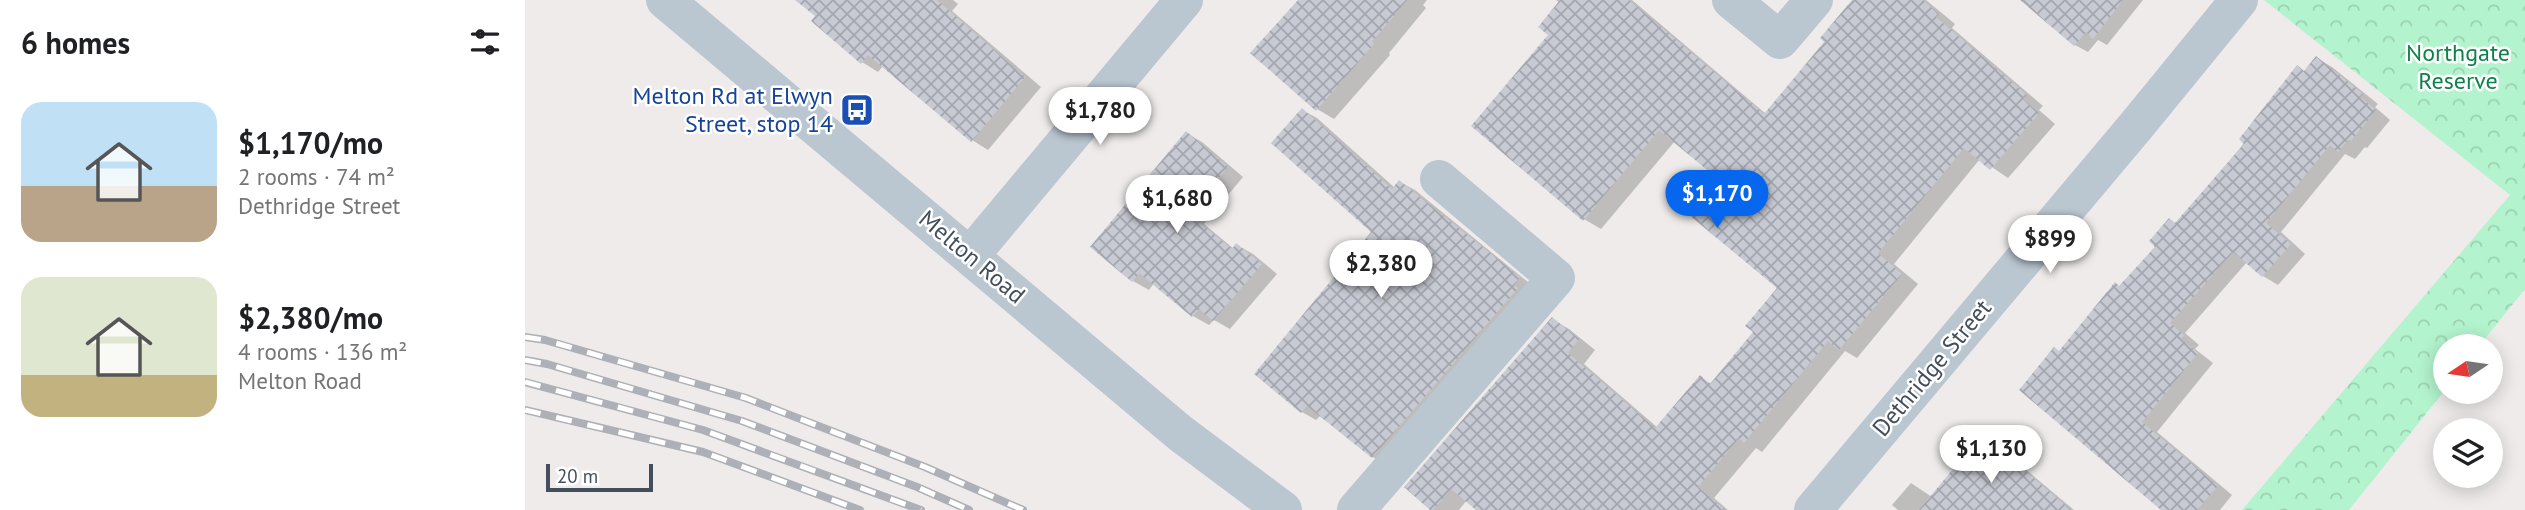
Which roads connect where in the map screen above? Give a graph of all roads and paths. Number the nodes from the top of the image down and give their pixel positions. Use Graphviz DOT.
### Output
graph roads {
  1 [pos="665,0"];
  2 [pos="1184,0"];
  3 [pos="1731,0"];
  4 [pos="1814,0"];
  5 [pos="2239,0"];
  6 [pos="1439,179"];
  7 [pos="971,255"];
  8 [pos="1283,510"];
  9 [pos="1356,510"];
  10 [pos="1813,510"];
  1 -- 7 [label="street, Melton Road"];
  2 -- 7 [label="street"];
  3 -- 4 [label="street"];
  5 -- 10 [label="street, Dethridge Street"];
  6 -- 9 [label="street"];
  7 -- 8 [label="street, Melton Road"];
}
